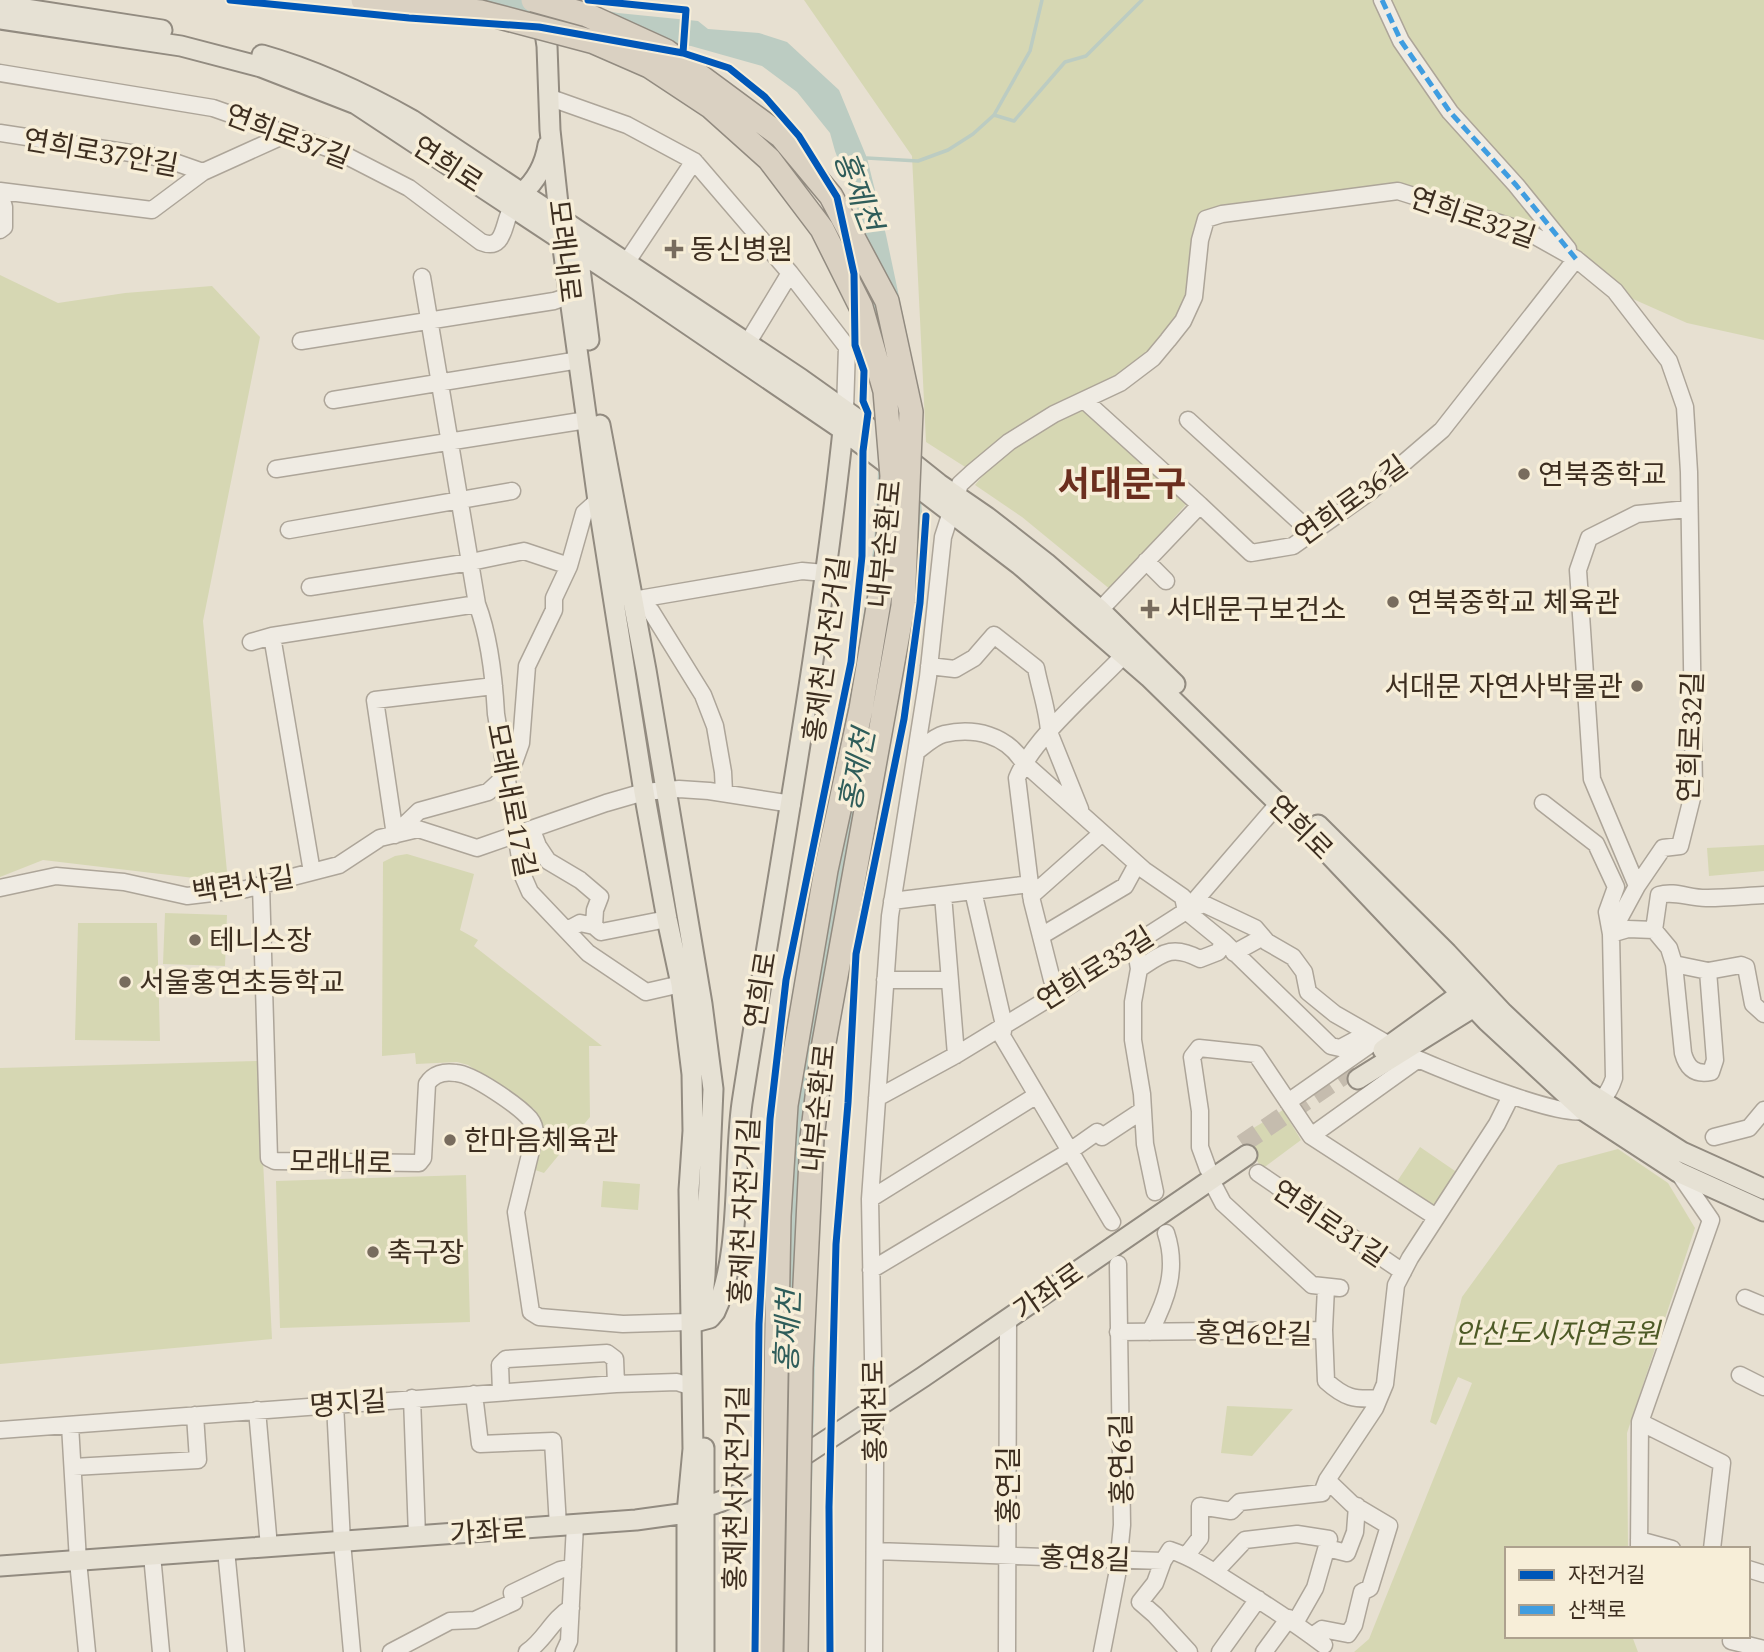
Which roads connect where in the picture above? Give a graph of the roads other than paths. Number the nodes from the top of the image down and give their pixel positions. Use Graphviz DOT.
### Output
graph roads {
  1 [pos="363,0"];
  2 [pos="533,0"];
  3 [pos="540,0"];
  4 [pos="1382,0"];
  5 [pos="0,5"];
  6 [pos="0,19"];
  7 [pos="0,73"];
  8 [pos="548,97"];
  9 [pos="550,130"];
  10 [pos="0,133"];
  11 [pos="287,134"];
  12 [pos="694,161"];
  13 [pos="203,172"];
  14 [pos="0,192"];
  15 [pos="518,200"];
  16 [pos="0,230"];
  17 [pos="569,236"];
  18 [pos="1576,259"];
  19 [pos="626,263"];
  20 [pos="790,273"];
  21 [pos="422,277"];
  22 [pos="569,296"];
  23 [pos="429,319"];
  24 [pos="301,341"];
  25 [pos="747,344"];
  26 [pos="579,360"];
  27 [pos="440,382"];
  28 [pos="333,400"];
  29 [pos="1084,400"];
  30 [pos="587,420"];
  31 [pos="850,420"];
  32 [pos="1188,421"];
  33 [pos="450,442"];
  34 [pos="276,469"];
  35 [pos="512,491"];
  36 [pos="605,494"];
  37 [pos="946,498"];
  38 [pos="460,500"];
  39 [pos="1200,505"];
  40 [pos="1688,509"];
  41 [pos="289,530"];
  42 [pos="1312,533"];
  43 [pos="1146,561"];
  44 [pos="471,562"];
  45 [pos="569,566"];
  46 [pos="825,573"];
  47 [pos="1166,581"];
  48 [pos="310,587"];
  49 [pos="633,600"];
  50 [pos="477,604"];
  51 [pos="1100,610"];
  52 [pos="272,636"];
  53 [pos="251,642"];
  54 [pos="1124,655"];
  55 [pos="929,666"];
  56 [pos="494,686"];
  57 [pos="1049,732"];
  58 [pos="916,752"];
  59 [pos="1023,762"];
  60 [pos="506,776"];
  61 [pos="665,790"];
  62 [pos="645,792"];
  63 [pos="724,792"];
  64 [pos="1543,803"];
  65 [pos="792,804"];
  66 [pos="1278,804"];
  67 [pos="1082,815"];
  68 [pos="532,830"];
  69 [pos="1102,833"];
  70 [pos="395,835"];
  71 [pos="515,836"];
  72 [pos="1137,864"];
  73 [pos="312,872"];
  74 [pos="261,885"];
  75 [pos="1637,886"];
  76 [pos="0,888"];
  77 [pos="1031,890"];
  78 [pos="973,891"];
  79 [pos="943,895"];
  80 [pos="1764,895"];
  81 [pos="892,901"];
  82 [pos="1186,911"];
  83 [pos="667,919"];
  84 [pos="594,926"];
  85 [pos="567,930"];
  86 [pos="1654,930"];
  87 [pos="1611,934"];
  88 [pos="1041,936"];
  89 [pos="1263,937"];
  90 [pos="1135,944"];
  91 [pos="1229,947"];
  92 [pos="1674,964"];
  93 [pos="1139,968"];
  94 [pos="1708,971"];
  95 [pos="885,980"];
  96 [pos="950,980"];
  97 [pos="681,984"];
  98 [pos="1061,991"];
  99 [pos="1475,995"];
  100 [pos="1764,1014"];
  101 [pos="1004,1025"];
  102 [pos="1391,1046"];
  103 [pos="956,1055"];
  104 [pos="1357,1073"];
  105 [pos="1037,1096"];
  106 [pos="1511,1096"];
  107 [pos="877,1098"];
  108 [pos="1288,1102"];
  109 [pos="1592,1105"];
  110 [pos="1143,1110"];
  111 [pos="1764,1110"];
  112 [pos="1311,1136"];
  113 [pos="1714,1137"];
  114 [pos="1245,1150"];
  115 [pos="1070,1151"];
  116 [pos="1678,1172"];
  117 [pos="1258,1173"];
  118 [pos="1209,1174"];
  119 [pos="1764,1189"];
  120 [pos="1155,1192"];
  121 [pos="870,1199"];
  122 [pos="1764,1211"];
  123 [pos="1436,1217"];
  124 [pos="1112,1222"];
  125 [pos="1166,1233"];
  126 [pos="706,1260"];
  127 [pos="730,1264"];
  128 [pos="1118,1264"];
  129 [pos="871,1270"];
  130 [pos="1403,1272"];
  131 [pos="1745,1298"];
  132 [pos="1764,1306"];
  133 [pos="1008,1319"];
  134 [pos="695,1322"];
  135 [pos="1324,1330"];
  136 [pos="1118,1332"];
  137 [pos="1150,1332"];
  138 [pos="1740,1375"];
  139 [pos="616,1384"];
  140 [pos="692,1387"];
  141 [pos="1764,1387"];
  142 [pos="501,1392"];
  143 [pos="474,1394"];
  144 [pos="412,1398"];
  145 [pos="1379,1398"];
  146 [pos="335,1404"];
  147 [pos="257,1410"];
  148 [pos="873,1410"];
  149 [pos="195,1415"];
  150 [pos="1640,1422"];
  151 [pos="70,1424"];
  152 [pos="0,1430"];
  153 [pos="73,1467"];
  154 [pos="1327,1480"];
  155 [pos="1357,1506"];
  156 [pos="696,1510"];
  157 [pos="567,1525"];
  158 [pos="417,1536"];
  159 [pos="342,1542"];
  160 [pos="1639,1544"];
  161 [pos="269,1547"];
  162 [pos="1659,1547"];
  163 [pos="1712,1547"];
  164 [pos="1327,1548"];
  165 [pos="226,1550"];
  166 [pos="874,1551"];
  167 [pos="152,1555"];
  168 [pos="1007,1555"];
  169 [pos="1186,1556"];
  170 [pos="1119,1559"];
  171 [pos="78,1561"];
  172 [pos="1163,1561"];
  173 [pos="0,1566"];
  174 [pos="573,1567"];
  175 [pos="1214,1572"];
  176 [pos="1258,1599"];
  177 [pos="571,1608"];
  178 [pos="1292,1621"];
  179 [pos="1732,1638"];
  180 [pos="403,1649"];
  181 [pos="1764,1649"];
  182 [pos="88,1652"];
  183 [pos="160,1652"];
  184 [pos="236,1652"];
  185 [pos="352,1652"];
  186 [pos="527,1652"];
  187 [pos="564,1652"];
  188 [pos="687,1652"];
  189 [pos="704,1652"];
  190 [pos="771,1652"];
  191 [pos="796,1652"];
  192 [pos="874,1652"];
  193 [pos="1007,1652"];
  194 [pos="1102,1652"];
  195 [pos="1189,1652"];
  196 [pos="1220,1652"];
  197 [pos="1264,1652"];
  1 -- 190 [label="highway, 내부순환로, bridge"];
  2 -- 191 [label="highway, 내부순환로, bridge"];
  3 -- 8 [label="main road, 모래내로, bridge"];
  4 -- 18 [label="street"];
  5 -- 15 [label="main road, 연희로"];
  6 -- 15 [label="main road, 연희로"];
  7 -- 11 [label="street, 연희로37길"];
  8 -- 9 [label="main road, 모래내로"];
  8 -- 12 [label="street, 연희로"];
  8 -- 17 [label="main road"];
  9 -- 15 [label="main road"];
  9 -- 17 [label="main road, 모래내로"];
  10 -- 13 [label="street, 연희로37안길"];
  11 -- 13 [label="street, 연희로37안길"];
  11 -- 15 [label="street, 연희로37길"];
  12 -- 19 [label="street"];
  12 -- 20 [label="street, 연희로"];
  13 -- 14 [label="street, 연희로37안길"];
  14 -- 16 [label="street, 연희로37안길"];
  15 -- 17 [label="main road, 연희로"];
  17 -- 19 [label="main road, 연희로"];
  17 -- 22 [label="main road, 모래내로"];
  17 -- 31 [label="main road, 연희로"];
  17 -- 36 [label="main road, 모래내로"];
  18 -- 29 [label="street, 연희로32길"];
  18 -- 40 [label="street, 연희로32길"];
  18 -- 42 [label="street, 연희로36길"];
  19 -- 25 [label="main road, 연희로"];
  20 -- 25 [label="street"];
  20 -- 31 [label="street, 연희로"];
  21 -- 23 [label="street, 모래내로17길"];
  22 -- 23 [label="street"];
  22 -- 26 [label="main road, 모래내로"];
  23 -- 24 [label="street"];
  23 -- 27 [label="street, 모래내로17길"];
  25 -- 31 [label="main road, 연희로"];
  26 -- 27 [label="street"];
  26 -- 30 [label="main road, 모래내로"];
  27 -- 28 [label="street"];
  27 -- 33 [label="street, 모래내로17길"];
  29 -- 37 [label="street, 연희로32길"];
  29 -- 39 [label="street"];
  30 -- 33 [label="street"];
  30 -- 36 [label="main road, 모래내로"];
  31 -- 37 [label="main road, 연희로, bridge"];
  31 -- 37 [label="main road, 연희로, bridge"];
  31 -- 46 [label="main road, 연희로"];
  32 -- 42 [label="street"];
  33 -- 34 [label="street"];
  33 -- 38 [label="street, 모래내로17길"];
  35 -- 38 [label="street"];
  36 -- 45 [label="street"];
  36 -- 49 [label="main road, 모래내로"];
  36 -- 62 [label="main road, 모래내로"];
  37 -- 51 [label="main road, 연희로"];
  37 -- 54 [label="main road, 연희로"];
  37 -- 55 [label="street, 홍제천로"];
  38 -- 41 [label="street"];
  38 -- 44 [label="street, 모래내로17길"];
  39 -- 42 [label="street, 연희로36길"];
  39 -- 43 [label="street"];
  40 -- 75 [label="street, 연희로32길"];
  40 -- 75 [label="street"];
  43 -- 47 [label="street"];
  43 -- 51 [label="street"];
  44 -- 45 [label="street"];
  44 -- 48 [label="street"];
  44 -- 50 [label="street, 모래내로17길"];
  45 -- 60 [label="street"];
  46 -- 49 [label="street"];
  46 -- 65 [label="main road, 연희로"];
  49 -- 61 [label="main road, 모래내로"];
  49 -- 63 [label="street"];
  50 -- 52 [label="street"];
  50 -- 56 [label="street, 모래내로17길"];
  51 -- 99 [label="main road, 연희로"];
  52 -- 53 [label="street"];
  52 -- 73 [label="street"];
  54 -- 57 [label="street"];
  54 -- 66 [label="main road, 연희로"];
  55 -- 57 [label="street"];
  55 -- 58 [label="street, 홍제천로"];
  56 -- 60 [label="street, 모래내로17길"];
  56 -- 70 [label="street"];
  57 -- 59 [label="street"];
  57 -- 67 [label="street"];
  58 -- 59 [label="street"];
  58 -- 81 [label="street, 홍제천로"];
  59 -- 67 [label="street"];
  59 -- 77 [label="street"];
  60 -- 70 [label="street"];
  60 -- 71 [label="street, 모래내로17길"];
  61 -- 62 [label="street"];
  61 -- 63 [label="street"];
  61 -- 126 [label="main road, 모래내로"];
  62 -- 68 [label="street, 백련사길"];
  62 -- 83 [label="main road, 모래내로"];
  63 -- 65 [label="street"];
  64 -- 87 [label="street"];
  65 -- 127 [label="main road, 연희로"];
  66 -- 82 [label="street, 연희로33길"];
  66 -- 99 [label="main road, 연희로"];
  67 -- 69 [label="street"];
  68 -- 71 [label="street, 백련사길"];
  68 -- 84 [label="street"];
  69 -- 72 [label="street"];
  69 -- 77 [label="street"];
  70 -- 71 [label="street, 백련사길"];
  70 -- 73 [label="street, 백련사길"];
  71 -- 85 [label="street, 모래내로17길"];
  72 -- 82 [label="street"];
  72 -- 88 [label="street"];
  73 -- 74 [label="street, 백련사길"];
  74 -- 76 [label="street, 백련사길"];
  74 -- 134 [label="street, 모래내로"];
  75 -- 87 [label="street, 연희로32길"];
  77 -- 78 [label="street"];
  77 -- 88 [label="street"];
  78 -- 79 [label="street"];
  78 -- 101 [label="street, 연희로33길"];
  79 -- 81 [label="street"];
  79 -- 96 [label="street"];
  80 -- 86 [label="street"];
  81 -- 95 [label="street, 홍제천로"];
  82 -- 89 [label="street, 연희로33길"];
  82 -- 90 [label="street, 연희로33길"];
  82 -- 91 [label="street"];
  83 -- 84 [label="street"];
  83 -- 97 [label="main road, 모래내로"];
  84 -- 85 [label="street"];
  85 -- 97 [label="street, 모래내로17길"];
  86 -- 87 [label="street"];
  86 -- 92 [label="street"];
  87 -- 109 [label="street, 연희로32길"];
  88 -- 98 [label="street"];
  89 -- 91 [label="street"];
  89 -- 102 [label="street, 연희로33길"];
  90 -- 93 [label="street"];
  90 -- 98 [label="street, 연희로33길"];
  91 -- 93 [label="street"];
  91 -- 102 [label="street"];
  92 -- 94 [label="street"];
  92 -- 94 [label="street"];
  93 -- 110 [label="street"];
  94 -- 100 [label="street"];
  95 -- 96 [label="street"];
  95 -- 107 [label="street, 홍제천로"];
  96 -- 103 [label="street"];
  97 -- 134 [label="main road, 모래내로"];
  98 -- 101 [label="street, 연희로33길"];
  99 -- 102 [label="main road"];
  99 -- 109 [label="main road, 연희로"];
  101 -- 103 [label="street, 연희로33길"];
  101 -- 105 [label="street"];
  102 -- 104 [label="main road"];
  102 -- 106 [label="street"];
  102 -- 108 [label="street"];
  102 -- 112 [label="street"];
  103 -- 107 [label="street, 연희로33길"];
  105 -- 115 [label="street"];
  105 -- 121 [label="street"];
  106 -- 109 [label="street"];
  106 -- 123 [label="street, 연희로31길"];
  107 -- 121 [label="street, 홍제천로"];
  108 -- 112 [label="street"];
  108 -- 118 [label="street"];
  109 -- 116 [label="main road, 연희로"];
  109 -- 119 [label="main road, 연희로"];
  110 -- 115 [label="street"];
  110 -- 120 [label="street"];
  111 -- 113 [label="street"];
  112 -- 123 [label="street"];
  114 -- 118 [label="main road, 가좌로"];
  115 -- 124 [label="street"];
  115 -- 129 [label="street"];
  116 -- 122 [label="main road, 연희로"];
  116 -- 150 [label="street"];
  117 -- 130 [label="street, 연희로31길"];
  118 -- 133 [label="main road, 가좌로"];
  118 -- 135 [label="street"];
  118 -- 148 [label="main road"];
  121 -- 129 [label="street, 홍제천로"];
  123 -- 130 [label="street, 연희로31길"];
  125 -- 137 [label="street"];
  126 -- 127 [label="main road"];
  126 -- 134 [label="main road, 모래내로"];
  127 -- 134 [label="main road, 연희로"];
  128 -- 136 [label="street, 홍연6길"];
  129 -- 148 [label="street, 홍제천로"];
  130 -- 145 [label="street, 연희로31길"];
  131 -- 132 [label="street"];
  133 -- 148 [label="main road, 가좌로"];
  133 -- 168 [label="street, 홍연길"];
  134 -- 140 [label="main road, 모래내로"];
  134 -- 156 [label="main road, 모래내로"];
  135 -- 137 [label="street, 홍연6안길"];
  135 -- 145 [label="street, 홍연6안길"];
  136 -- 137 [label="street, 홍연6안길"];
  136 -- 170 [label="street, 홍연6길"];
  138 -- 141 [label="street"];
  139 -- 140 [label="street, 명지길"];
  139 -- 142 [label="street, 명지길"];
  139 -- 142 [label="street"];
  140 -- 156 [label="main road, 모래내로"];
  142 -- 143 [label="street, 명지길"];
  143 -- 144 [label="street, 명지길"];
  143 -- 157 [label="street, 가좌로"];
  144 -- 146 [label="street, 명지길"];
  144 -- 158 [label="street, 가좌로"];
  145 -- 154 [label="street, 연희로31길"];
  146 -- 147 [label="street, 명지길"];
  146 -- 159 [label="street"];
  147 -- 149 [label="street, 명지길"];
  147 -- 161 [label="street"];
  148 -- 156 [label="main road, 가좌로, bridge"];
  148 -- 166 [label="street, 홍제천로"];
  149 -- 151 [label="street, 명지길"];
  149 -- 153 [label="street"];
  150 -- 160 [label="street"];
  150 -- 163 [label="street"];
  151 -- 152 [label="street, 명지길"];
  151 -- 153 [label="street"];
  153 -- 171 [label="street"];
  154 -- 155 [label="street"];
  154 -- 169 [label="street"];
  155 -- 164 [label="street"];
  155 -- 178 [label="street"];
  156 -- 157 [label="main road, 가좌로"];
  156 -- 188 [label="main road, 모래내로"];
  156 -- 189 [label="main road, 모래내로"];
  157 -- 158 [label="main road, 가좌로"];
  157 -- 174 [label="street"];
  158 -- 159 [label="main road, 가좌로"];
  159 -- 161 [label="main road, 가좌로"];
  159 -- 185 [label="street"];
  160 -- 162 [label="street"];
  161 -- 165 [label="main road, 가좌로"];
  164 -- 175 [label="street"];
  164 -- 178 [label="street"];
  165 -- 167 [label="main road, 가좌로"];
  165 -- 184 [label="street"];
  166 -- 168 [label="street"];
  166 -- 192 [label="street, 홍제천로"];
  167 -- 171 [label="main road, 가좌로"];
  167 -- 183 [label="street"];
  168 -- 170 [label="street, 홍연8길"];
  168 -- 193 [label="street, 홍연길"];
  169 -- 172 [label="street, 홍연8길"];
  169 -- 175 [label="street"];
  170 -- 172 [label="street, 홍연8길"];
  170 -- 194 [label="street, 홍연6길"];
  171 -- 173 [label="main road, 가좌로"];
  171 -- 182 [label="street"];
  172 -- 195 [label="street, 홍연8길"];
  174 -- 177 [label="street"];
  174 -- 180 [label="street"];
  175 -- 176 [label="street"];
  176 -- 178 [label="street"];
  176 -- 196 [label="street"];
  177 -- 186 [label="street"];
  177 -- 187 [label="street"];
  178 -- 197 [label="street"];
  179 -- 181 [label="street"];
}
